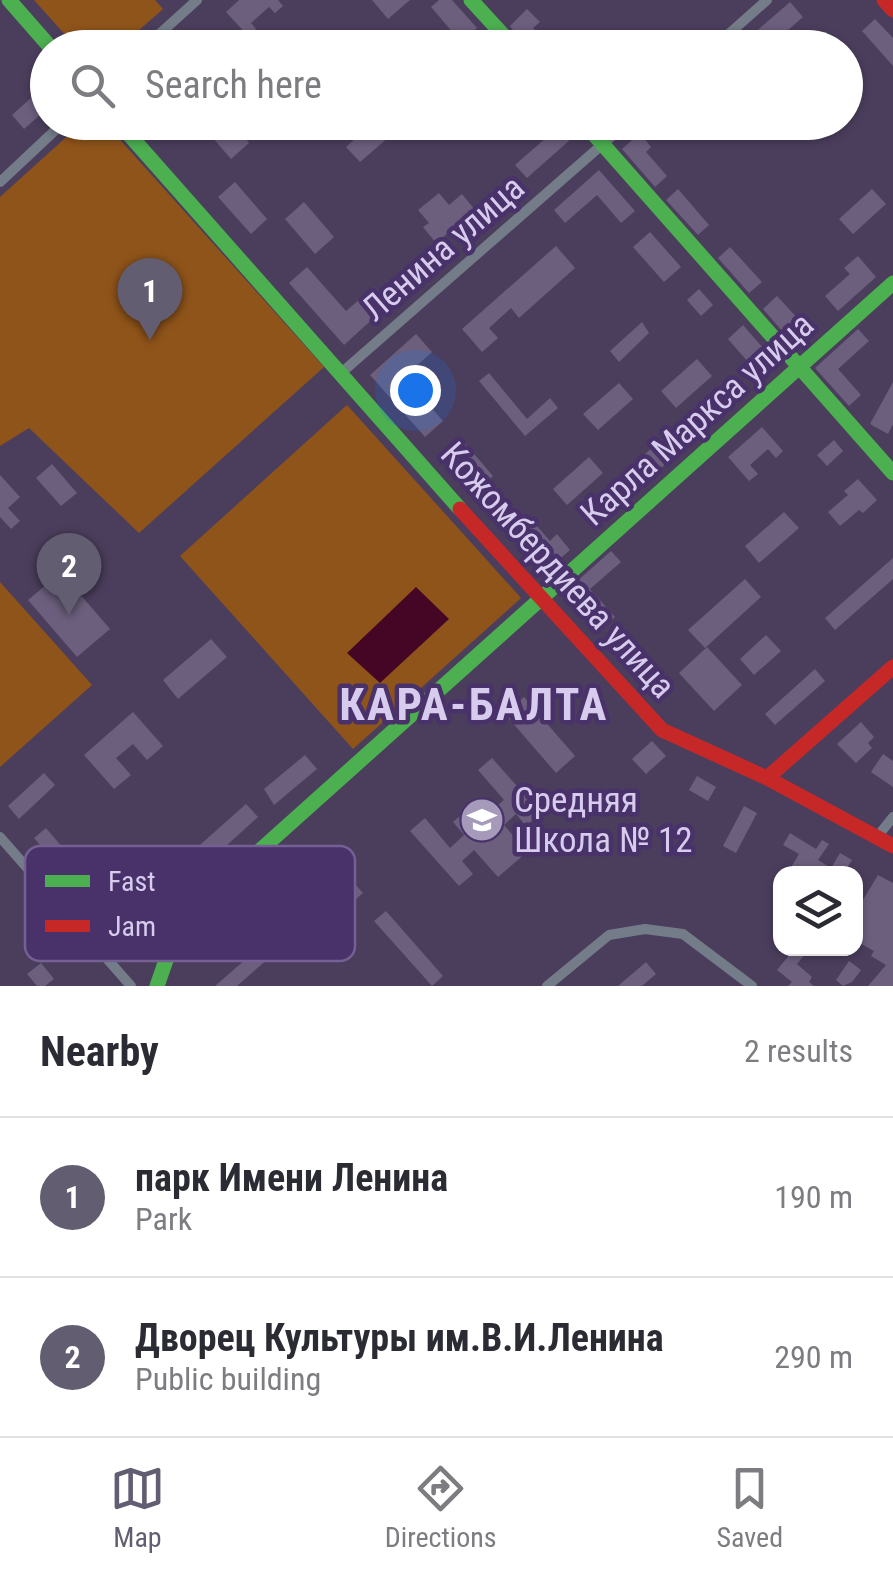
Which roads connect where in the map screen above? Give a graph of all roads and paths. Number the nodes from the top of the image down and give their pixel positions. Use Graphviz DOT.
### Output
graph roads {
  1 [pos="9,0"];
  2 [pos="197,0"];
  3 [pos="472,0"];
  4 [pos="766,0"];
  5 [pos="884,0"];
  6 [pos="893,10"];
  7 [pos="35,30"];
  8 [pos="164,30"];
  9 [pos="499,30"];
  10 [pos="733,30"];
  11 [pos="45,140"];
  12 [pos="134,140"];
  13 [pos="599,140"];
  14 [pos="608,140"];
  15 [pos="603,144"];
  16 [pos="0,182"];
  17 [pos="893,283"];
  18 [pos="799,369"];
  19 [pos="340,374"];
  20 [pos="893,474"];
  21 [pos="541,600"];
  22 [pos="893,667"];
  23 [pos="767,778"];
  24 [pos="893,817"];
  25 [pos="877,837"];
  26 [pos="0,838"];
  27 [pos="265,846"];
  28 [pos="893,846"];
  29 [pos="25,866"];
  30 [pos="108,961"];
  31 [pos="165,961"];
  32 [pos="130,986"];
  33 [pos="157,986"];
  34 [pos="547,986"];
  35 [pos="752,986"];
  1 -- 7 [label="street"];
  2 -- 8 [label="street"];
  3 -- 9 [label="street"];
  4 -- 10 [label="street"];
  5 -- 6 [label="street"];
  11 -- 16 [label="street"];
  12 -- 19 [label="street, Кожомбердиева улица"];
  13 -- 15 [label="street"];
  14 -- 15 [label="street, Ленина улица"];
  15 -- 18 [label="street"];
  15 -- 19 [label="street, Ленина улица"];
  17 -- 18 [label="street, Карла Маркса улица"];
  18 -- 20 [label="street"];
  18 -- 21 [label="street, Карла Маркса улица"];
  19 -- 21 [label="street, Кожомбердиева улица"];
  21 -- 23 [label="street, Кожомбердиева улица"];
  21 -- 27 [label="street, Карла Маркса улица"];
  22 -- 23 [label="street"];
  23 -- 25 [label="street, Кожомбердиева улица"];
  24 -- 25 [label="street"];
  25 -- 28 [label="street, Кожомбердиева улица"];
  26 -- 29 [label="street"];
  30 -- 32 [label="street"];
  31 -- 33 [label="street, Карла Маркса улица"];
  34 -- 35 [label="street"];
}
